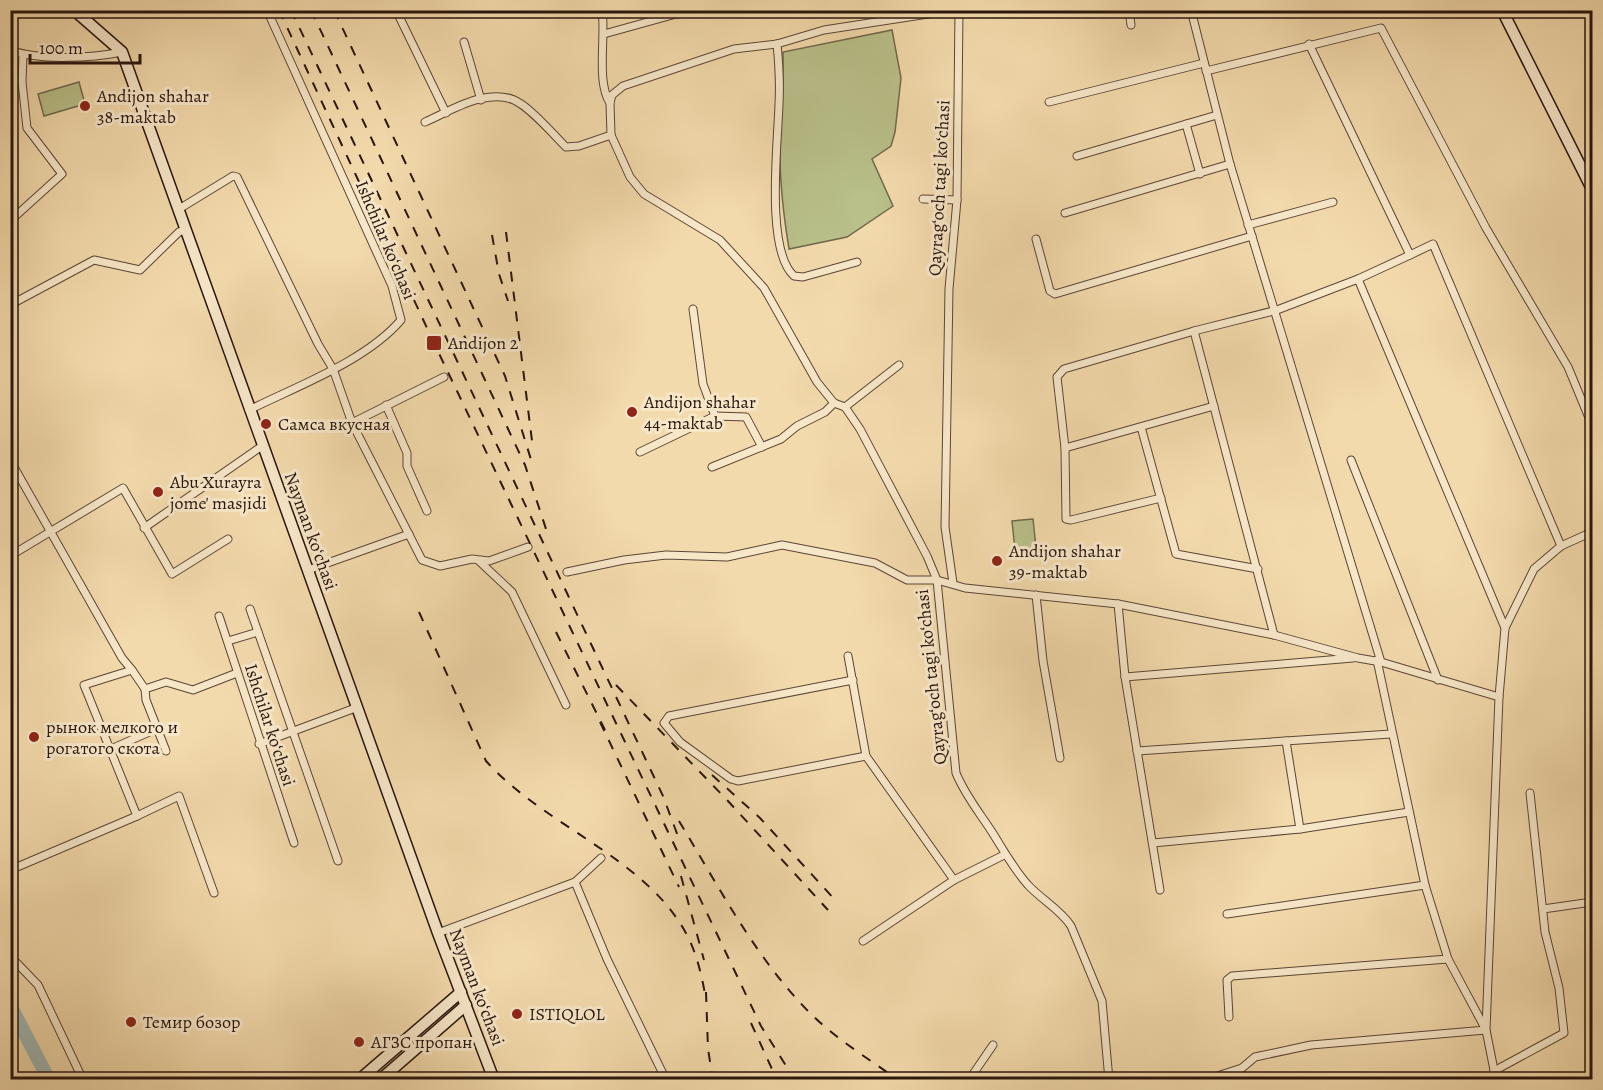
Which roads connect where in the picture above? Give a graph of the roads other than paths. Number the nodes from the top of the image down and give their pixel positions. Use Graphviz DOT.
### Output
graph roads {
  1 [pos="74,10"];
  2 [pos="267,10"];
  3 [pos="396,10"];
  4 [pos="602,10"];
  5 [pos="716,10"];
  6 [pos="954,10"];
  7 [pos="959,10"];
  8 [pos="1129,10"];
  9 [pos="1191,10"];
  10 [pos="1502,10"];
  11 [pos="1131,25"];
  12 [pos="604,34"];
  13 [pos="464,42"];
  14 [pos="777,44"];
  15 [pos="1309,44"];
  16 [pos="10,50"];
  17 [pos="122,52"];
  18 [pos="24,55"];
  19 [pos="1204,63"];
  20 [pos="1206,71"];
  21 [pos="481,100"];
  22 [pos="1049,102"];
  23 [pos="610,103"];
  24 [pos="446,113"];
  25 [pos="1217,115"];
  26 [pos="425,122"];
  27 [pos="1186,124"];
  28 [pos="611,135"];
  29 [pos="1077,156"];
  30 [pos="1230,164"];
  31 [pos="1200,174"];
  32 [pos="1593,189"];
  33 [pos="923,200"];
  34 [pos="957,200"];
  35 [pos="1333,202"];
  36 [pos="179,209"];
  37 [pos="1065,213"];
  38 [pos="10,221"];
  39 [pos="1248,225"];
  40 [pos="186,229"];
  41 [pos="1252,236"];
  42 [pos="1036,238"];
  43 [pos="1410,255"];
  44 [pos="857,262"];
  45 [pos="1358,279"];
  46 [pos="10,305"];
  47 [pos="693,309"];
  48 [pos="1276,310"];
  49 [pos="1194,331"];
  50 [pos="899,365"];
  51 [pos="333,369"];
  52 [pos="444,377"];
  53 [pos="834,403"];
  54 [pos="386,405"];
  55 [pos="1214,406"];
  56 [pos="845,407"];
  57 [pos="249,410"];
  58 [pos="715,416"];
  59 [pos="352,423"];
  60 [pos="1593,425"];
  61 [pos="1141,427"];
  62 [pos="262,446"];
  63 [pos="762,447"];
  64 [pos="1065,448"];
  65 [pos="640,452"];
  66 [pos="10,460"];
  67 [pos="1351,460"];
  68 [pos="712,467"];
  69 [pos="1161,498"];
  70 [pos="428,510"];
  71 [pos="144,528"];
  72 [pos="52,532"];
  73 [pos="1593,532"];
  74 [pos="409,534"];
  75 [pos="228,539"];
  76 [pos="1561,546"];
  77 [pos="528,547"];
  78 [pos="10,556"];
  79 [pos="479,561"];
  80 [pos="1258,569"];
  81 [pos="308,570"];
  82 [pos="567,572"];
  83 [pos="938,580"];
  84 [pos="952,583"];
  85 [pos="1036,595"];
  86 [pos="1118,604"];
  87 [pos="250,609"];
  88 [pos="219,616"];
  89 [pos="1505,628"];
  90 [pos="258,632"];
  91 [pos="1274,635"];
  92 [pos="228,641"];
  93 [pos="848,656"];
  94 [pos="1358,658"];
  95 [pos="1379,661"];
  96 [pos="132,670"];
  97 [pos="237,673"];
  98 [pos="1125,677"];
  99 [pos="853,680"];
  100 [pos="1438,680"];
  101 [pos="145,689"];
  102 [pos="1499,697"];
  103 [pos="566,705"];
  104 [pos="358,707"];
  105 [pos="156,729"];
  106 [pos="293,731"];
  107 [pos="1391,734"];
  108 [pos="1286,741"];
  109 [pos="260,744"];
  110 [pos="111,748"];
  111 [pos="166,751"];
  112 [pos="1137,752"];
  113 [pos="866,756"];
  114 [pos="1060,758"];
  115 [pos="1530,793"];
  116 [pos="1409,812"];
  117 [pos="137,816"];
  118 [pos="1300,829"];
  119 [pos="294,843"];
  120 [pos="1153,843"];
  121 [pos="1004,855"];
  122 [pos="601,858"];
  123 [pos="338,861"];
  124 [pos="10,870"];
  125 [pos="954,880"];
  126 [pos="575,882"];
  127 [pos="1425,885"];
  128 [pos="1160,890"];
  129 [pos="214,893"];
  130 [pos="1593,902"];
  131 [pos="1543,909"];
  132 [pos="1227,914"];
  133 [pos="438,933"];
  134 [pos="863,941"];
  135 [pos="10,956"];
  136 [pos="1448,959"];
  137 [pos="461,992"];
  138 [pos="466,1005"];
  139 [pos="1229,1017"];
  140 [pos="1486,1030"];
  141 [pos="993,1045"];
  142 [pos="1494,1071"];
  143 [pos="83,1080"];
  144 [pos="359,1080"];
  145 [pos="380,1080"];
  146 [pos="494,1080"];
  147 [pos="666,1080"];
  148 [pos="969,1080"];
  149 [pos="1109,1080"];
  150 [pos="1205,1080"];
  151 [pos="1496,1080"];
  1 -- 17 [label="main road, Nayman koʻchasi"];
  2 -- 51 [label="street, Ishchilar koʻchasi"];
  3 -- 24 [label="street"];
  4 -- 12 [label="street"];
  5 -- 12 [label="street"];
  6 -- 14 [label="street"];
  7 -- 34 [label="street, Qayragʻoch tagi koʻchasi"];
  8 -- 11 [label="street"];
  9 -- 19 [label="street"];
  10 -- 32 [label="main road"];
  12 -- 23 [label="street"];
  13 -- 21 [label="street"];
  14 -- 23 [label="street"];
  14 -- 44 [label="street"];
  15 -- 20 [label="street"];
  15 -- 43 [label="street"];
  15 -- 60 [label="street"];
  16 -- 18 [label="street"];
  17 -- 18 [label="street"];
  17 -- 36 [label="main road, Nayman koʻchasi"];
  18 -- 38 [label="street"];
  19 -- 20 [label="street"];
  19 -- 22 [label="street"];
  20 -- 25 [label="street"];
  21 -- 24 [label="street"];
  21 -- 28 [label="street"];
  23 -- 28 [label="street"];
  24 -- 26 [label="street"];
  25 -- 27 [label="street"];
  25 -- 30 [label="street"];
  27 -- 29 [label="street"];
  27 -- 31 [label="street"];
  28 -- 53 [label="street"];
  30 -- 31 [label="street"];
  30 -- 39 [label="street"];
  31 -- 37 [label="street"];
  33 -- 34 [label="street"];
  34 -- 84 [label="street, Qayragʻoch tagi koʻchasi"];
  35 -- 39 [label="street"];
  36 -- 40 [label="main road, Nayman koʻchasi"];
  36 -- 51 [label="street"];
  39 -- 41 [label="street"];
  40 -- 46 [label="street"];
  40 -- 57 [label="main road, Nayman koʻchasi"];
  41 -- 42 [label="street"];
  41 -- 48 [label="street"];
  43 -- 45 [label="street"];
  43 -- 76 [label="street"];
  45 -- 48 [label="street"];
  45 -- 89 [label="street"];
  47 -- 58 [label="street"];
  48 -- 49 [label="street"];
  48 -- 95 [label="street"];
  49 -- 55 [label="street"];
  49 -- 64 [label="street"];
  50 -- 56 [label="street"];
  51 -- 57 [label="street, Ishchilar koʻchasi"];
  51 -- 59 [label="street"];
  52 -- 54 [label="street"];
  53 -- 56 [label="street"];
  53 -- 63 [label="street"];
  54 -- 59 [label="street"];
  54 -- 70 [label="street"];
  55 -- 61 [label="street"];
  55 -- 80 [label="street"];
  56 -- 83 [label="street, Qayragʻoch tagi koʻchasi"];
  57 -- 62 [label="main road, Nayman koʻchasi"];
  58 -- 63 [label="street"];
  58 -- 65 [label="street"];
  59 -- 74 [label="street"];
  61 -- 64 [label="street"];
  61 -- 69 [label="street"];
  62 -- 71 [label="street"];
  62 -- 81 [label="main road, Nayman koʻchasi"];
  63 -- 68 [label="street"];
  64 -- 69 [label="street"];
  66 -- 72 [label="street"];
  67 -- 100 [label="street"];
  69 -- 80 [label="street"];
  71 -- 72 [label="street"];
  71 -- 75 [label="street"];
  72 -- 78 [label="street"];
  72 -- 96 [label="street"];
  73 -- 76 [label="street"];
  74 -- 79 [label="street"];
  74 -- 81 [label="street"];
  76 -- 89 [label="street"];
  77 -- 79 [label="street"];
  79 -- 103 [label="street"];
  80 -- 91 [label="street"];
  81 -- 104 [label="main road, Nayman koʻchasi"];
  82 -- 83 [label="street"];
  83 -- 84 [label="street"];
  83 -- 121 [label="street, Qayragʻoch tagi koʻchasi"];
  84 -- 85 [label="street"];
  85 -- 86 [label="street"];
  85 -- 114 [label="street"];
  86 -- 91 [label="street"];
  86 -- 98 [label="street"];
  87 -- 90 [label="street"];
  88 -- 92 [label="street, Ishchilar koʻchasi"];
  89 -- 102 [label="street"];
  90 -- 92 [label="street"];
  90 -- 106 [label="street"];
  91 -- 94 [label="street"];
  92 -- 97 [label="street, Ishchilar koʻchasi"];
  93 -- 99 [label="street"];
  94 -- 95 [label="street"];
  94 -- 98 [label="street"];
  95 -- 100 [label="street"];
  95 -- 107 [label="street"];
  96 -- 101 [label="street"];
  96 -- 110 [label="street"];
  97 -- 101 [label="street"];
  97 -- 109 [label="street, Ishchilar koʻchasi"];
  98 -- 112 [label="street"];
  99 -- 113 [label="street"];
  99 -- 113 [label="street"];
  100 -- 102 [label="street"];
  101 -- 105 [label="street"];
  102 -- 140 [label="street"];
  104 -- 106 [label="street"];
  104 -- 133 [label="main road, Nayman koʻchasi"];
  105 -- 110 [label="street"];
  105 -- 111 [label="street"];
  106 -- 109 [label="street"];
  106 -- 123 [label="street"];
  107 -- 108 [label="street"];
  107 -- 116 [label="street"];
  108 -- 112 [label="street"];
  108 -- 118 [label="street"];
  109 -- 119 [label="street, Ishchilar koʻchasi"];
  110 -- 117 [label="street"];
  112 -- 120 [label="street"];
  113 -- 125 [label="street"];
  115 -- 131 [label="street"];
  116 -- 118 [label="street"];
  116 -- 127 [label="street"];
  117 -- 124 [label="street"];
  117 -- 129 [label="street"];
  118 -- 120 [label="street"];
  120 -- 128 [label="street"];
  121 -- 125 [label="street"];
  121 -- 149 [label="street, Qayragʻoch tagi koʻchasi"];
  122 -- 126 [label="street"];
  125 -- 134 [label="street"];
  126 -- 133 [label="street"];
  126 -- 147 [label="street"];
  127 -- 132 [label="street"];
  127 -- 136 [label="street"];
  130 -- 131 [label="street"];
  131 -- 142 [label="street"];
  133 -- 137 [label="main road, Nayman koʻchasi"];
  135 -- 143 [label="street"];
  136 -- 139 [label="street"];
  136 -- 140 [label="street"];
  137 -- 138 [label="main road, Nayman koʻchasi"];
  137 -- 144 [label="main road"];
  138 -- 145 [label="main road"];
  138 -- 146 [label="main road, Nayman koʻchasi"];
  140 -- 142 [label="street"];
  140 -- 150 [label="street"];
  141 -- 148 [label="street"];
  142 -- 151 [label="street"];
}
